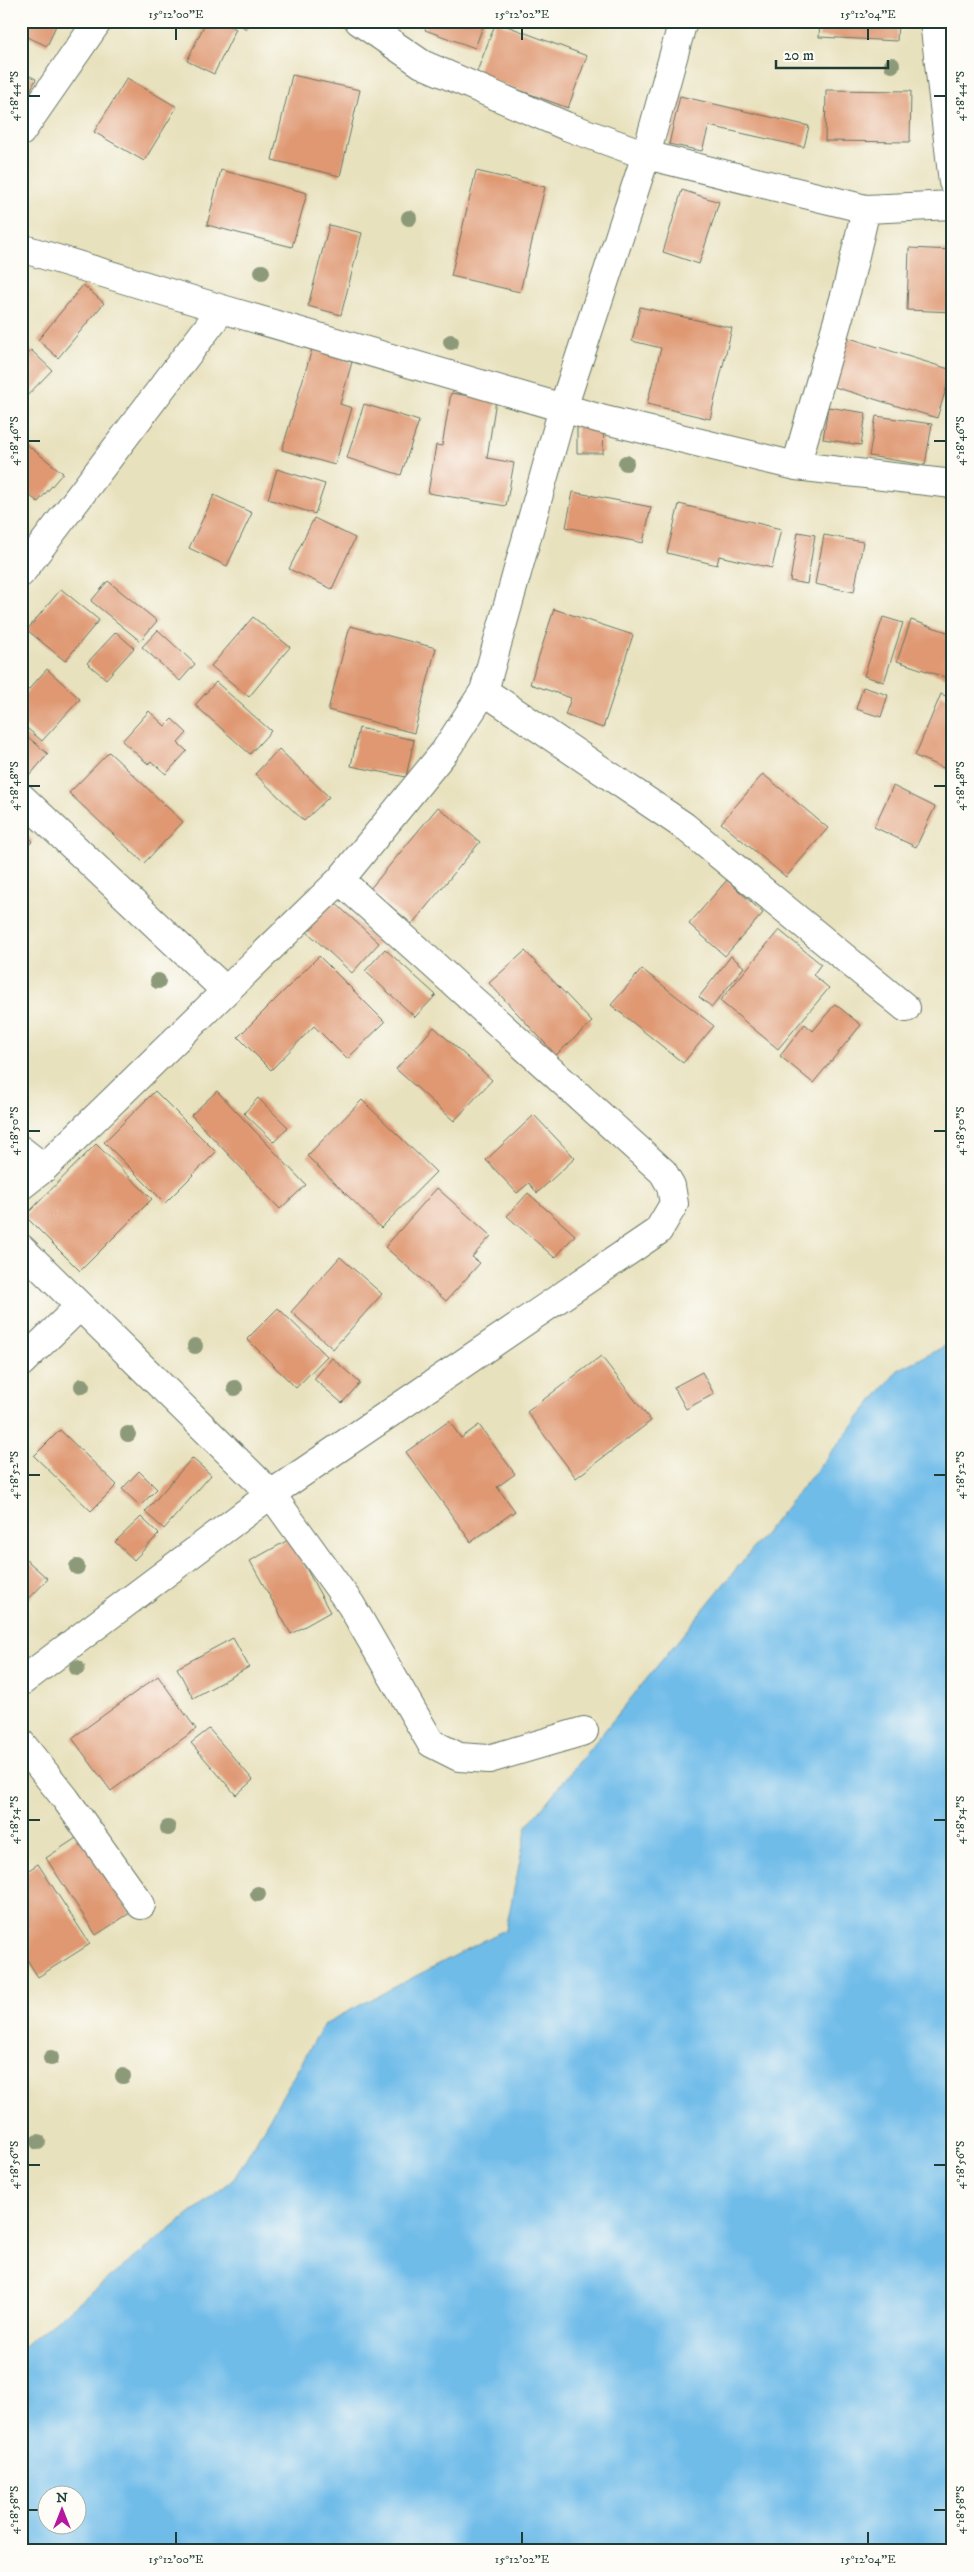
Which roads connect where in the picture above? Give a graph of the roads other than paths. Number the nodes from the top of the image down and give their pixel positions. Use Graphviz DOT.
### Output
graph roads {
  1 [pos="98,21"];
  2 [pos="359,21"];
  3 [pos="683,21"];
  4 [pos="934,21"];
  5 [pos="21,132"];
  6 [pos="646,155"];
  7 [pos="953,182"];
  8 [pos="953,205"];
  9 [pos="866,209"];
  10 [pos="21,248"];
  11 [pos="222,310"];
  12 [pos="564,408"];
  13 [pos="796,466"];
  14 [pos="953,484"];
  15 [pos="21,573"];
  16 [pos="484,690"];
  17 [pos="21,797"];
  18 [pos="340,880"];
  19 [pos="226,991"];
  20 [pos="906,1008"];
  21 [pos="21,1150"];
  22 [pos="44,1168"];
  23 [pos="21,1186"];
  24 [pos="21,1248"];
  25 [pos="80,1306"];
  26 [pos="21,1363"];
  27 [pos="271,1494"];
  28 [pos="21,1682"];
  29 [pos="584,1731"];
  30 [pos="21,1743"];
  31 [pos="141,1905"];
  1 -- 5 [label="street"];
  2 -- 6 [label="street"];
  3 -- 6 [label="street"];
  4 -- 7 [label="street"];
  6 -- 9 [label="street"];
  6 -- 12 [label="street"];
  8 -- 9 [label="street"];
  9 -- 13 [label="street"];
  10 -- 11 [label="street"];
  11 -- 12 [label="street"];
  11 -- 15 [label="street"];
  12 -- 13 [label="street"];
  12 -- 16 [label="street"];
  13 -- 14 [label="street"];
  16 -- 18 [label="street"];
  16 -- 20 [label="street"];
  17 -- 19 [label="street"];
  18 -- 19 [label="street"];
  18 -- 27 [label="street"];
  19 -- 22 [label="street"];
  21 -- 22 [label="street"];
  22 -- 23 [label="street"];
  24 -- 25 [label="street"];
  25 -- 26 [label="street"];
  25 -- 27 [label="street"];
  27 -- 28 [label="street"];
  27 -- 29 [label="street"];
  30 -- 31 [label="street"];
}
